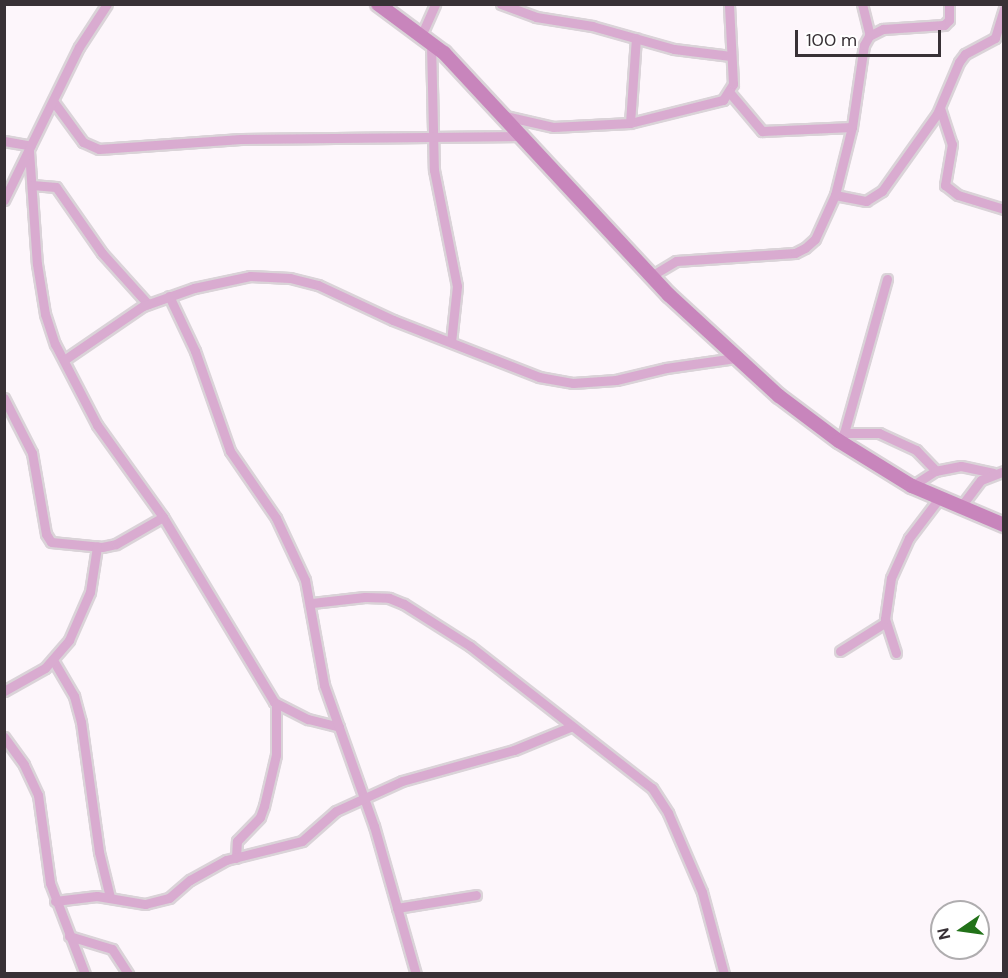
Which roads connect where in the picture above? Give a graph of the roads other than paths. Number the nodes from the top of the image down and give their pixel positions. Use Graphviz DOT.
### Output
graph roads {
  1 [pos="107,4"];
  2 [pos="378,4"];
  3 [pos="435,4"];
  4 [pos="501,4"];
  5 [pos="729,4"];
  6 [pos="862,4"];
  7 [pos="949,4"];
  8 [pos="1004,9"];
  9 [pos="870,35"];
  10 [pos="636,38"];
  11 [pos="426,39"];
  12 [pos="731,56"];
  13 [pos="730,93"];
  14 [pos="53,101"];
  15 [pos="940,108"];
  16 [pos="504,116"];
  17 [pos="630,123"];
  18 [pos="852,127"];
  19 [pos="523,136"];
  20 [pos="431,138"];
  21 [pos="4,141"];
  22 [pos="30,148"];
  23 [pos="32,185"];
  24 [pos="835,195"];
  25 [pos="4,200"];
  26 [pos="1004,209"];
  27 [pos="651,276"];
  28 [pos="887,279"];
  29 [pos="169,296"];
  30 [pos="148,304"];
  31 [pos="451,342"];
  32 [pos="735,358"];
  33 [pos="64,360"];
  34 [pos="4,398"];
  35 [pos="841,437"];
  36 [pos="936,471"];
  37 [pos="1004,471"];
  38 [pos="993,473"];
  39 [pos="912,486"];
  40 [pos="941,496"];
  41 [pos="962,505"];
  42 [pos="163,517"];
  43 [pos="1004,525"];
  44 [pos="97,547"];
  45 [pos="312,603"];
  46 [pos="886,622"];
  47 [pos="840,651"];
  48 [pos="897,653"];
  49 [pos="53,660"];
  50 [pos="4,691"];
  51 [pos="276,704"];
  52 [pos="339,727"];
  53 [pos="570,727"];
  54 [pos="4,737"];
  55 [pos="364,797"];
  56 [pos="236,858"];
  57 [pos="476,895"];
  58 [pos="110,897"];
  59 [pos="55,901"];
  60 [pos="397,908"];
  61 [pos="69,936"];
  62 [pos="85,974"];
  63 [pos="128,974"];
  64 [pos="416,974"];
  65 [pos="724,974"];
  1 -- 14 [label="street"];
  2 -- 11 [label="street"];
  3 -- 11 [label="street"];
  4 -- 10 [label="street"];
  5 -- 12 [label="street"];
  6 -- 9 [label="street"];
  7 -- 9 [label="street"];
  8 -- 15 [label="street"];
  9 -- 18 [label="street"];
  10 -- 12 [label="street"];
  10 -- 17 [label="street"];
  11 -- 16 [label="street"];
  11 -- 20 [label="street"];
  12 -- 13 [label="street"];
  13 -- 17 [label="street"];
  13 -- 18 [label="street"];
  14 -- 20 [label="street"];
  14 -- 22 [label="street"];
  15 -- 24 [label="street"];
  15 -- 26 [label="street"];
  16 -- 17 [label="street"];
  16 -- 19 [label="street"];
  18 -- 24 [label="street"];
  19 -- 20 [label="street"];
  19 -- 27 [label="street"];
  20 -- 31 [label="street"];
  21 -- 22 [label="street"];
  22 -- 23 [label="street"];
  22 -- 25 [label="street"];
  23 -- 30 [label="street"];
  23 -- 33 [label="street"];
  24 -- 27 [label="street"];
  27 -- 32 [label="street"];
  28 -- 35 [label="street"];
  29 -- 30 [label="street"];
  29 -- 31 [label="street"];
  29 -- 45 [label="street"];
  30 -- 33 [label="street"];
  31 -- 32 [label="street"];
  32 -- 35 [label="street"];
  33 -- 42 [label="street"];
  34 -- 44 [label="street"];
  35 -- 36 [label="street"];
  35 -- 39 [label="street"];
  36 -- 38 [label="street"];
  36 -- 39 [label="street"];
  37 -- 38 [label="street"];
  38 -- 41 [label="street"];
  39 -- 40 [label="street"];
  40 -- 41 [label="street"];
  40 -- 46 [label="street"];
  41 -- 43 [label="street"];
  42 -- 44 [label="street"];
  42 -- 51 [label="street"];
  44 -- 49 [label="street"];
  45 -- 52 [label="street"];
  45 -- 53 [label="street"];
  46 -- 47 [label="street"];
  46 -- 48 [label="street"];
  49 -- 50 [label="street"];
  49 -- 58 [label="street"];
  51 -- 52 [label="street"];
  51 -- 56 [label="street"];
  52 -- 55 [label="street"];
  53 -- 55 [label="street"];
  53 -- 65 [label="street"];
  54 -- 59 [label="street"];
  55 -- 56 [label="street"];
  55 -- 60 [label="street"];
  56 -- 58 [label="street"];
  57 -- 60 [label="street"];
  58 -- 59 [label="street"];
  59 -- 61 [label="street"];
  60 -- 64 [label="street"];
  61 -- 62 [label="street"];
  61 -- 63 [label="street"];
}
